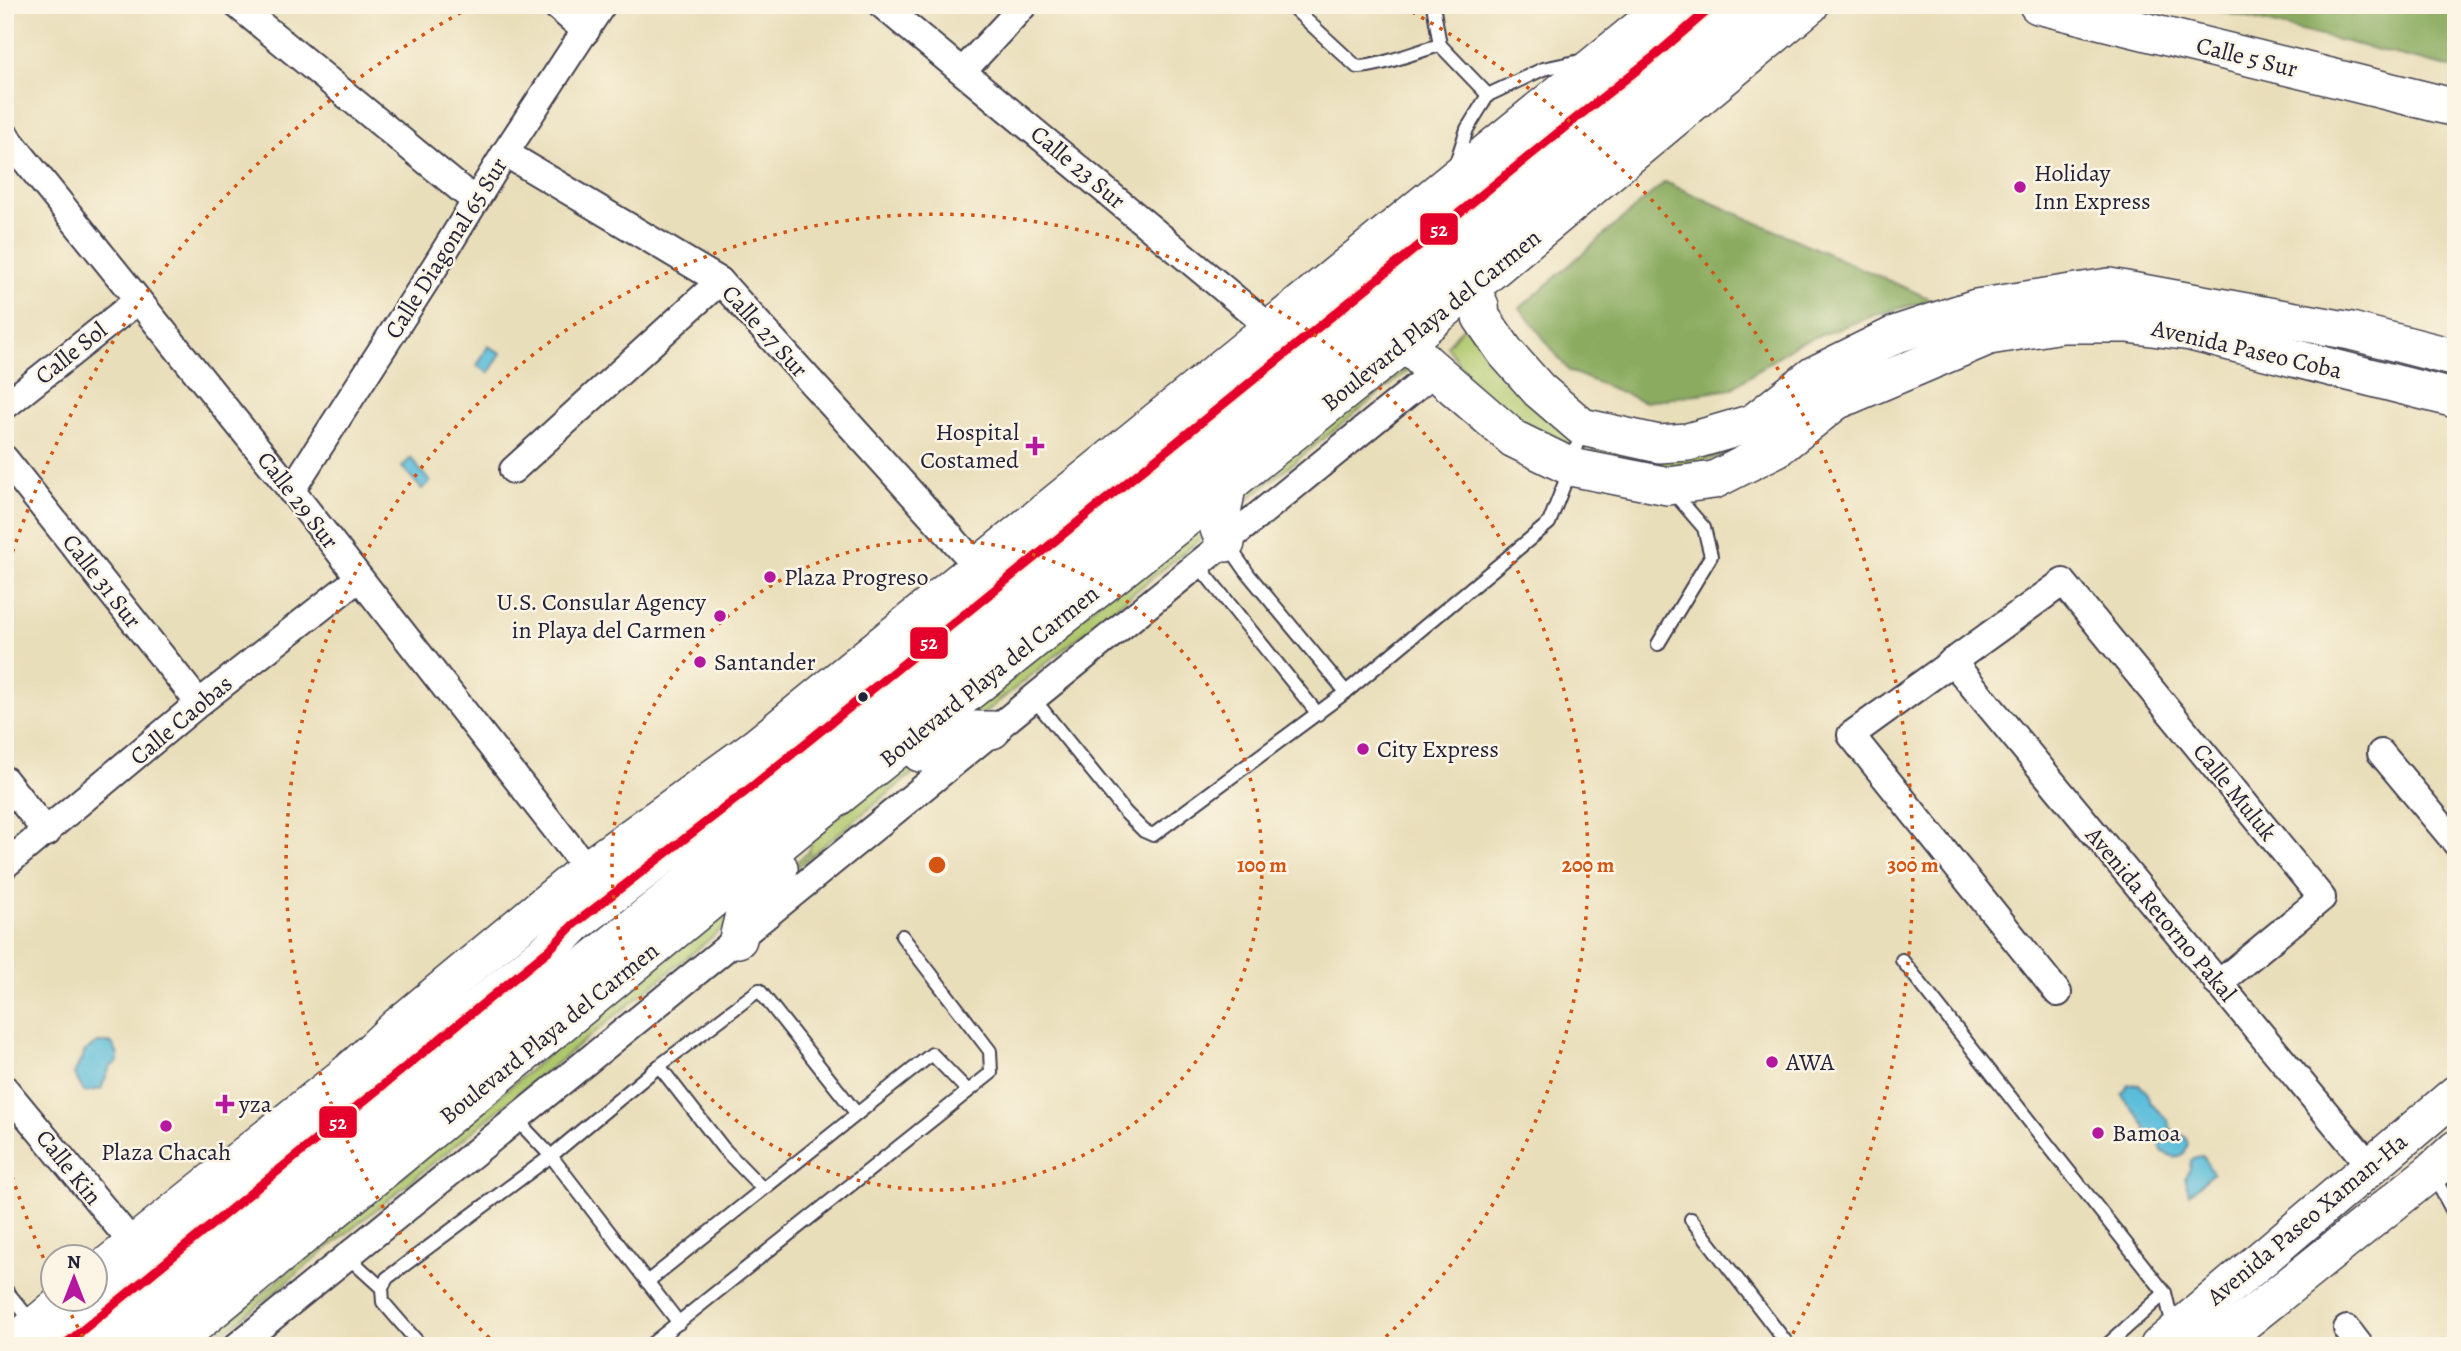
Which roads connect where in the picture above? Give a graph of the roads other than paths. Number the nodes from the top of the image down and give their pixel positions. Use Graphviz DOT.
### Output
graph roads {
  1 [pos="237,5"];
  2 [pos="555,5"];
  3 [pos="602,5"];
  4 [pos="882,5"];
  5 [pos="1024,5"];
  6 [pos="1290,5"];
  7 [pos="1433,5"];
  8 [pos="1668,5"];
  9 [pos="1714,5"];
  10 [pos="1761,5"];
  11 [pos="1810,5"];
  12 [pos="2038,5"];
  13 [pos="586,31"];
  14 [pos="1440,45"];
  15 [pos="1607,56"];
  16 [pos="963,71"];
  17 [pos="1488,95"];
  18 [pos="2456,108"];
  19 [pos="5,135"];
  20 [pos="505,153"];
  21 [pos="1449,183"];
  22 [pos="475,201"];
  23 [pos="720,281"];
  24 [pos="1471,289"];
  25 [pos="137,301"];
  26 [pos="1272,329"];
  27 [pos="1897,334"];
  28 [pos="1415,352"];
  29 [pos="2456,358"];
  30 [pos="1897,375"];
  31 [pos="2456,399"];
  32 [pos="5,406"];
  33 [pos="1582,427"];
  34 [pos="5,459"];
  35 [pos="1571,467"];
  36 [pos="513,470"];
  37 [pos="1228,482"];
  38 [pos="1668,486"];
  39 [pos="290,491"];
  40 [pos="1212,554"];
  41 [pos="978,567"];
  42 [pos="359,578"];
  43 [pos="1658,644"];
  44 [pos="1952,662"];
  45 [pos="1346,692"];
  46 [pos="1033,698"];
  47 [pos="199,703"];
  48 [pos="1318,714"];
  49 [pos="992,730"];
  50 [pos="2381,753"];
  51 [pos="886,760"];
  52 [pos="5,780"];
  53 [pos="810,819"];
  54 [pos="47,833"];
  55 [pos="2456,843"];
  56 [pos="5,865"];
  57 [pos="587,869"];
  58 [pos="573,925"];
  59 [pos="902,936"];
  60 [pos="738,939"];
  61 [pos="1902,960"];
  62 [pos="2218,984"];
  63 [pos="2058,993"];
  64 [pos="659,1066"];
  65 [pos="354,1068"];
  66 [pos="5,1089"];
  67 [pos="968,1091"];
  68 [pos="2456,1094"];
  69 [pos="857,1114"];
  70 [pos="516,1119"];
  71 [pos="551,1156"];
  72 [pos="2443,1160"];
  73 [pos="2370,1166"];
  74 [pos="763,1189"];
  75 [pos="2456,1217"];
  76 [pos="1691,1219"];
  77 [pos="133,1244"];
  78 [pos="348,1257"];
  79 [pos="108,1265"];
  80 [pos="647,1282"];
  81 [pos="382,1288"];
  82 [pos="5,1289"];
  83 [pos="2165,1293"];
  84 [pos="57,1312"];
  85 [pos="679,1323"];
  86 [pos="36,1339"];
  87 [pos="2174,1341"];
  88 [pos="172,1345"];
  89 [pos="116,1346"];
  90 [pos="237,1346"];
  91 [pos="421,1346"];
  92 [pos="649,1346"];
  93 [pos="1788,1346"];
  94 [pos="2106,1346"];
  95 [pos="2214,1346"];
  1 -- 22 [label="street"];
  2 -- 13 [label="street"];
  3 -- 13 [label="street, Calle Diagonal 65 Sur"];
  4 -- 16 [label="street, Calle 23 Sur"];
  5 -- 16 [label="street"];
  6 -- 14 [label="lane"];
  7 -- 14 [label="lane"];
  8 -- 15 [label="main road"];
  9 -- 58 [label="highway"];
  10 -- 89 [label="highway"];
  11 -- 24 [label="main road, Boulevard Playa del Carmen"];
  12 -- 18 [label="main road, Calle 5 Sur"];
  13 -- 20 [label="street, Calle Diagonal 65 Sur"];
  14 -- 17 [label="lane"];
  15 -- 17 [label="lane"];
  15 -- 21 [label="main road"];
  16 -- 26 [label="street, Calle 23 Sur"];
  17 -- 21 [label="lane"];
  19 -- 25 [label="street, Calle 29 Sur"];
  20 -- 22 [label="street, Calle Diagonal 65 Sur"];
  20 -- 23 [label="street, Calle 27 Sur"];
  21 -- 26 [label="main road"];
  22 -- 39 [label="street, Calle Diagonal 65 Sur"];
  23 -- 36 [label="street"];
  23 -- 41 [label="street, Calle 27 Sur"];
  24 -- 28 [label="main road, Boulevard Playa del Carmen"];
  24 -- 33 [label="main road, Avenida Paseo Coba"];
  25 -- 32 [label="street, Calle Sol"];
  25 -- 39 [label="street, Calle 29 Sur"];
  26 -- 41 [label="main road"];
  27 -- 29 [label="main road, Avenida Paseo Coba"];
  27 -- 30 [label="main road"];
  27 -- 33 [label="main road, Avenida Paseo Coba"];
  28 -- 35 [label="main road, Avenida Paseo Coba"];
  28 -- 37 [label="main road, Boulevard Playa del Carmen"];
  28 -- 40 [label="street"];
  30 -- 31 [label="main road, Avenida Paseo Coba"];
  30 -- 38 [label="main road, Avenida Paseo Coba"];
  33 -- 35 [label="lane"];
  34 -- 47 [label="street, Calle 31 Sur"];
  35 -- 38 [label="main road, Avenida Paseo Coba"];
  35 -- 45 [label="lane"];
  37 -- 40 [label="main road"];
  37 -- 51 [label="main road, Boulevard Playa del Carmen"];
  38 -- 43 [label="lane"];
  39 -- 42 [label="street, Calle 29 Sur"];
  40 -- 45 [label="lane"];
  40 -- 46 [label="street"];
  40 -- 48 [label="lane"];
  41 -- 57 [label="main road"];
  42 -- 47 [label="street, Calle Caobas"];
  42 -- 57 [label="street, Calle 29 Sur"];
  44 -- 62 [label="street, Avenida Retorno Pakal"];
  44 -- 62 [label="street, Calle Muluk"];
  44 -- 63 [label="street"];
  45 -- 48 [label="lane"];
  46 -- 48 [label="lane"];
  46 -- 49 [label="street"];
  47 -- 54 [label="street, Calle Caobas"];
  49 -- 51 [label="main road"];
  49 -- 60 [label="street"];
  50 -- 55 [label="street"];
  51 -- 53 [label="main road, Boulevard Playa del Carmen"];
  52 -- 54 [label="street"];
  53 -- 60 [label="main road"];
  53 -- 88 [label="main road, Boulevard Playa del Carmen"];
  54 -- 56 [label="street, Calle Caobas"];
  57 -- 65 [label="main road"];
  58 -- 65 [label="highway"];
  58 -- 86 [label="highway"];
  59 -- 67 [label="lane"];
  60 -- 70 [label="street"];
  61 -- 83 [label="lane"];
  62 -- 73 [label="street, Avenida Retorno Pakal"];
  64 -- 69 [label="lane"];
  64 -- 71 [label="lane"];
  64 -- 74 [label="lane"];
  65 -- 77 [label="main road"];
  66 -- 77 [label="street, Calle Kin"];
  67 -- 69 [label="lane"];
  67 -- 85 [label="lane"];
  68 -- 73 [label="main road, Avenida Paseo Xaman-Ha"];
  69 -- 74 [label="lane"];
  70 -- 71 [label="lane"];
  70 -- 78 [label="street"];
  71 -- 80 [label="lane"];
  71 -- 81 [label="lane"];
  72 -- 75 [label="lane"];
  72 -- 95 [label="main road, Avenida Paseo Xaman-Ha"];
  73 -- 87 [label="main road, Avenida Paseo Xaman-Ha"];
  74 -- 80 [label="lane"];
  76 -- 93 [label="lane"];
  77 -- 79 [label="main road"];
  78 -- 81 [label="lane"];
  78 -- 90 [label="street"];
  80 -- 85 [label="lane"];
  81 -- 91 [label="lane"];
  82 -- 86 [label="lane"];
  83 -- 87 [label="lane"];
  83 -- 94 [label="lane"];
  84 -- 86 [label="main road"];
  85 -- 92 [label="lane"];
}
